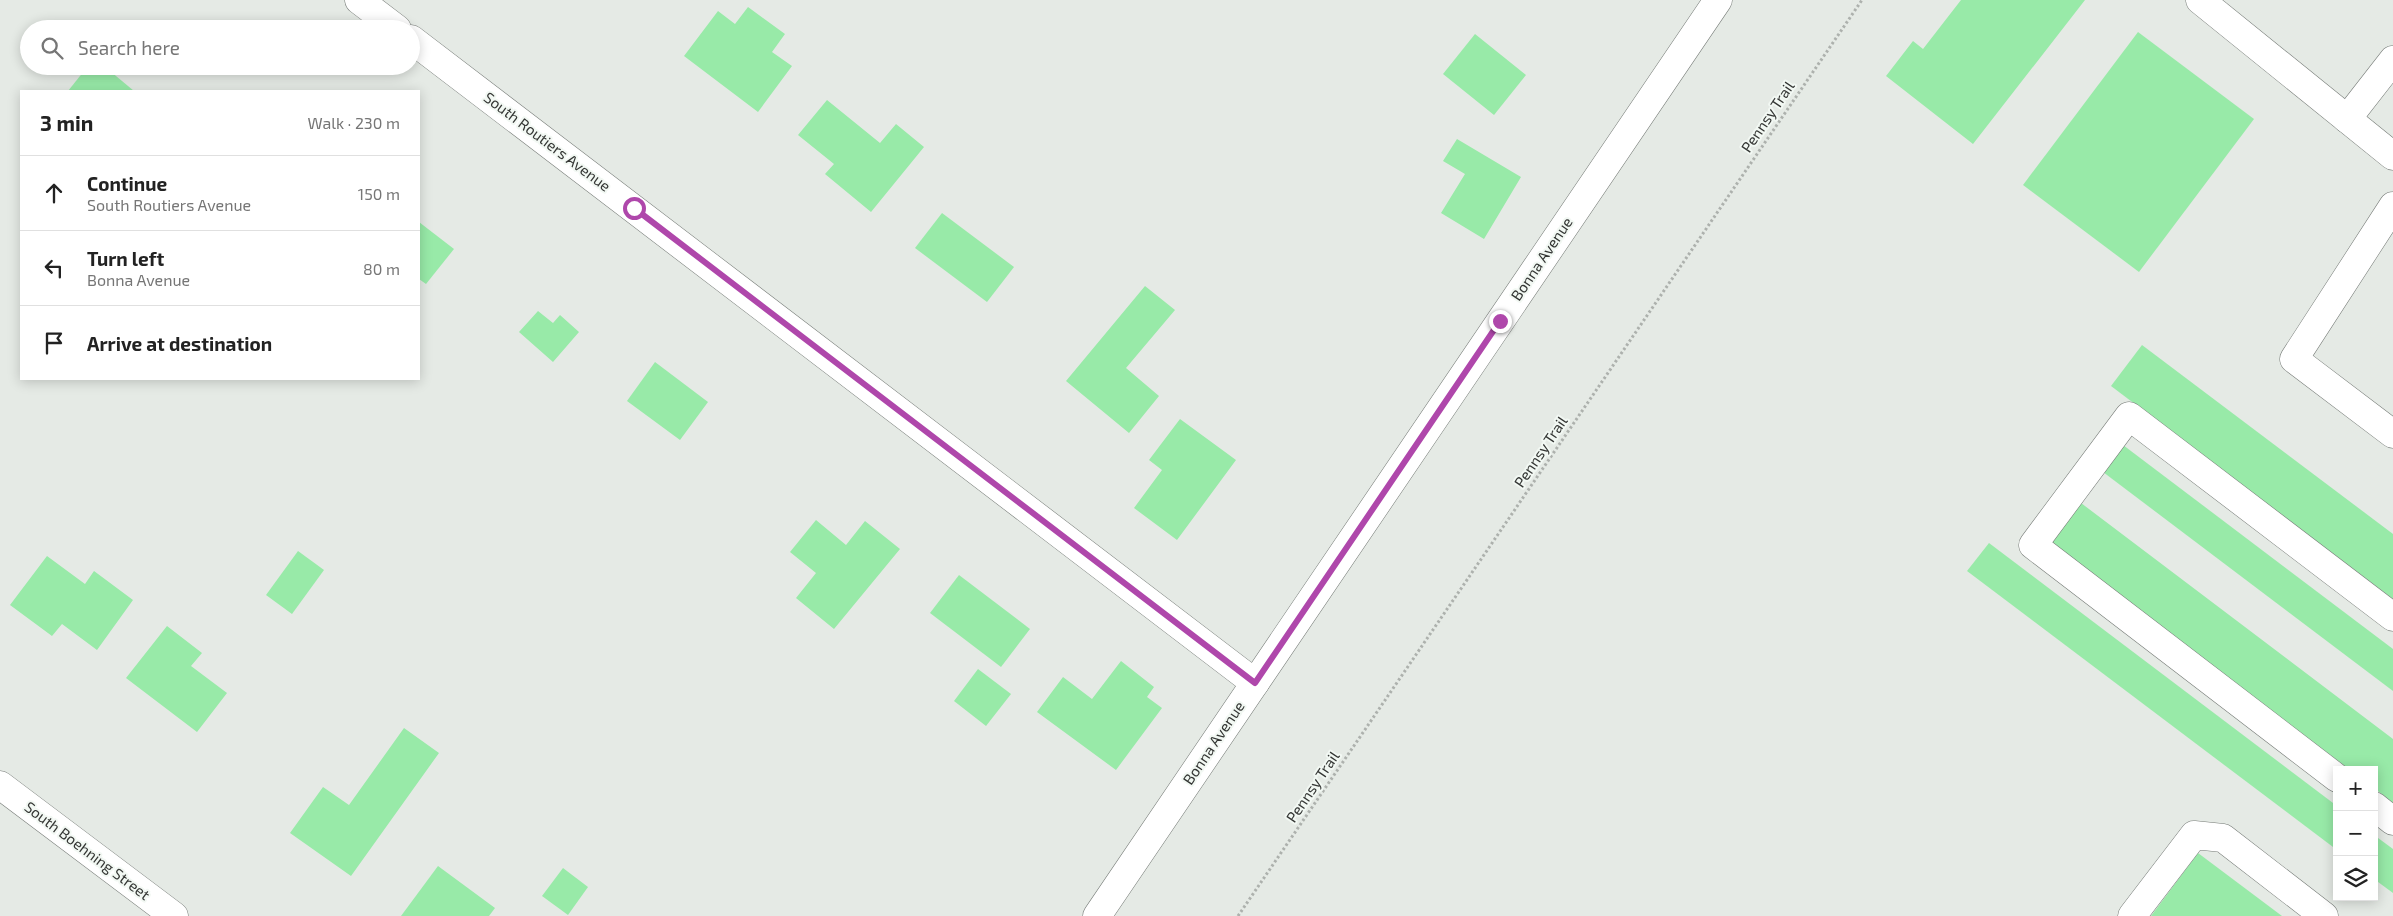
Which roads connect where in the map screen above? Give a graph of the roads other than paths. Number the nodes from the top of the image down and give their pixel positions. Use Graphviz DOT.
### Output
graph roads {
  1 [pos="359,0"];
  2 [pos="1718,0"];
  3 [pos="2200,0"];
  4 [pos="385,20"];
  5 [pos="420,46"];
  6 [pos="2393,60"];
  7 [pos="2347,118"];
  8 [pos="2393,156"];
  9 [pos="2393,206"];
  10 [pos="2393,434"];
  11 [pos="2393,617"];
  12 [pos="1255,683"];
  13 [pos="2333,775"];
  14 [pos="0,785"];
  15 [pos="2378,809"];
  16 [pos="2393,821"];
  17 [pos="174,916"];
  18 [pos="1097,916"];
  19 [pos="2132,916"];
  20 [pos="2324,916"];
  1 -- 4 [label="street"];
  2 -- 12 [label="street, Bonna Avenue"];
  3 -- 7 [label="street"];
  5 -- 12 [label="street, South Routiers Avenue"];
  6 -- 7 [label="street"];
  7 -- 8 [label="street"];
  9 -- 10 [label="street"];
  11 -- 13 [label="street"];
  12 -- 18 [label="street, Bonna Avenue"];
  14 -- 17 [label="street, South Boehning Street"];
  15 -- 16 [label="street"];
  19 -- 20 [label="street"];
}
